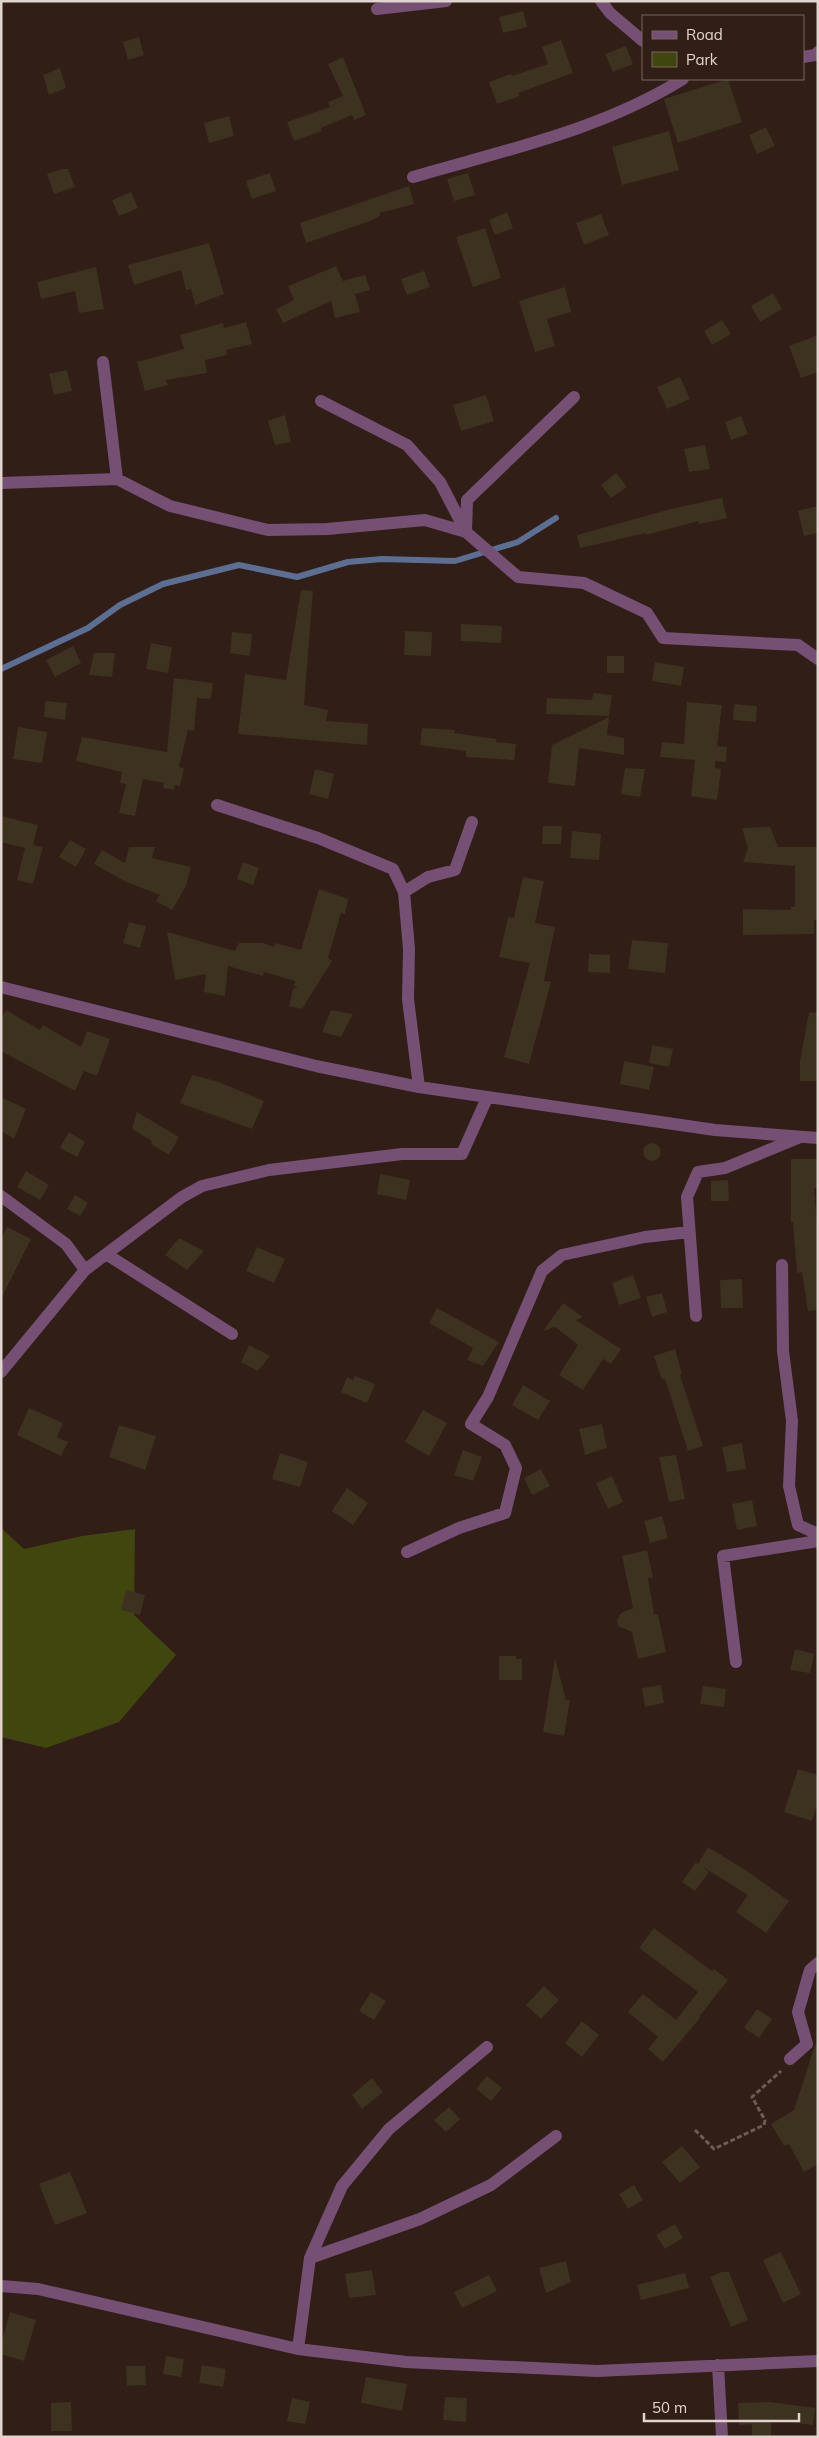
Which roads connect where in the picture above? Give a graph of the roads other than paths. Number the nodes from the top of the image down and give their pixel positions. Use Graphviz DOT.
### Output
graph roads {
  1 [pos="446,1"];
  2 [pos="601,1"];
  3 [pos="377,10"];
  4 [pos="642,40"];
  5 [pos="818,52"];
  6 [pos="804,57"];
  7 [pos="681,80"];
  8 [pos="413,177"];
  9 [pos="103,362"];
  10 [pos="574,397"];
  11 [pos="321,402"];
  12 [pos="117,479"];
  13 [pos="1,483"];
  14 [pos="466,532"];
  15 [pos="818,659"];
  16 [pos="218,805"];
  17 [pos="472,822"];
  18 [pos="404,892"];
  19 [pos="1,986"];
  20 [pos="418,1088"];
  21 [pos="488,1098"];
  22 [pos="802,1137"];
  23 [pos="818,1138"];
  24 [pos="1,1196"];
  25 [pos="689,1232"];
  26 [pos="106,1254"];
  27 [pos="782,1265"];
  28 [pos="85,1270"];
  29 [pos="696,1316"];
  30 [pos="232,1334"];
  31 [pos="1,1372"];
  32 [pos="818,1534"];
  33 [pos="818,1541"];
  34 [pos="407,1552"];
  35 [pos="736,1662"];
  36 [pos="818,1963"];
  37 [pos="487,2046"];
  38 [pos="790,2059"];
  39 [pos="556,2136"];
  40 [pos="310,2258"];
  41 [pos="1,2286"];
  42 [pos="298,2349"];
  43 [pos="818,2361"];
  44 [pos="718,2365"];
  45 [pos="722,2437"];
  1 -- 3 [label="street"];
  2 -- 4 [label="street"];
  5 -- 6 [label="street"];
  7 -- 8 [label="street"];
  9 -- 12 [label="street"];
  10 -- 14 [label="street"];
  11 -- 14 [label="street"];
  12 -- 13 [label="street"];
  12 -- 14 [label="street"];
  14 -- 15 [label="street"];
  16 -- 18 [label="street"];
  17 -- 18 [label="street"];
  18 -- 20 [label="street"];
  19 -- 20 [label="street"];
  20 -- 21 [label="street"];
  21 -- 22 [label="street"];
  21 -- 26 [label="street"];
  22 -- 23 [label="street"];
  22 -- 25 [label="street"];
  24 -- 28 [label="street"];
  25 -- 29 [label="street"];
  25 -- 34 [label="street"];
  26 -- 28 [label="street"];
  26 -- 30 [label="street"];
  27 -- 32 [label="street"];
  28 -- 31 [label="street"];
  33 -- 35 [label="street"];
  36 -- 38 [label="street"];
  37 -- 40 [label="street"];
  39 -- 40 [label="street"];
  40 -- 42 [label="street"];
  41 -- 42 [label="street"];
  42 -- 44 [label="street"];
  43 -- 44 [label="street"];
  44 -- 45 [label="street"];
}
